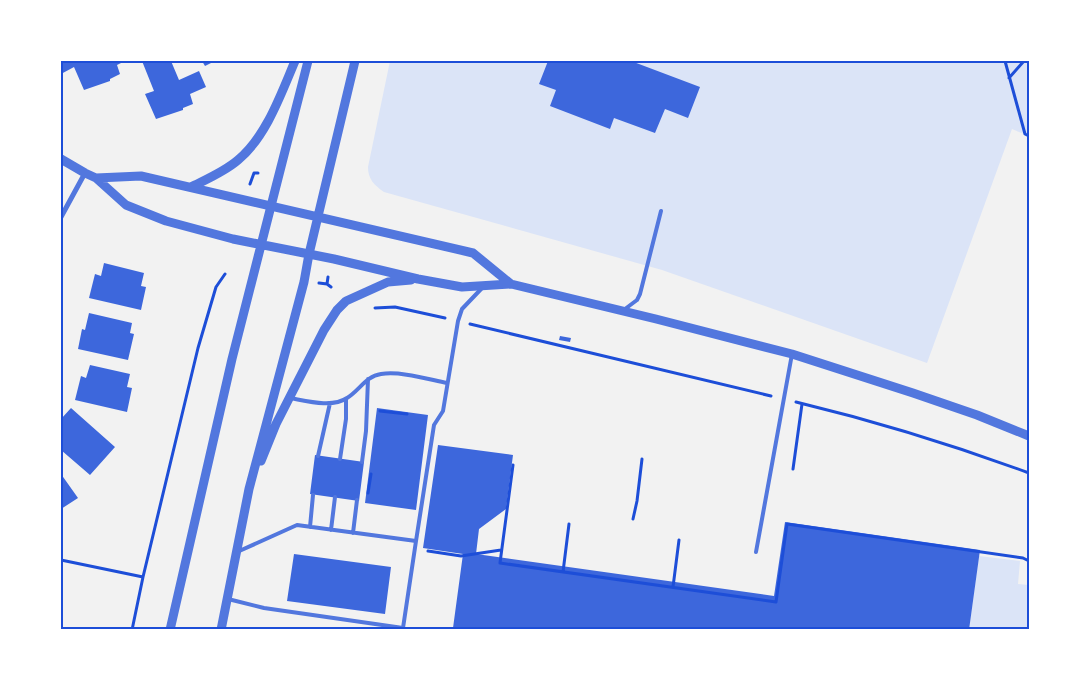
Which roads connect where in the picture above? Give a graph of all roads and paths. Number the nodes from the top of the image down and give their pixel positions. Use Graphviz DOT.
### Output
graph roads {
  1 [pos="295,61"];
  2 [pos="308,61"];
  3 [pos="355,61"];
  4 [pos="1005,61"];
  5 [pos="1024,61"];
  6 [pos="1009,78"];
  7 [pos="1029,136"];
  8 [pos="61,159"];
  9 [pos="85,173"];
  10 [pos="258,173"];
  11 [pos="96,178"];
  12 [pos="249,185"];
  13 [pos="191,187"];
  14 [pos="272,206"];
  15 [pos="661,212"];
  16 [pos="318,216"];
  17 [pos="61,217"];
  18 [pos="261,245"];
  19 [pos="309,254"];
  20 [pos="225,274"];
  21 [pos="328,277"];
  22 [pos="418,279"];
  23 [pos="318,283"];
  24 [pos="327,284"];
  25 [pos="511,284"];
  26 [pos="485,286"];
  27 [pos="331,287"];
  28 [pos="366,309"];
  29 [pos="623,311"];
  30 [pos="458,321"];
  31 [pos="792,354"];
  32 [pos="368,379"];
  33 [pos="447,383"];
  34 [pos="290,398"];
  35 [pos="346,399"];
  36 [pos="782,399"];
  37 [pos="330,403"];
  38 [pos="802,404"];
  39 [pos="1029,436"];
  40 [pos="318,456"];
  41 [pos="340,459"];
  42 [pos="642,459"];
  43 [pos="362,462"];
  44 [pos="513,464"];
  45 [pos="793,469"];
  46 [pos="1029,473"];
  47 [pos="249,489"];
  48 [pos="313,495"];
  49 [pos="335,497"];
  50 [pos="357,500"];
  51 [pos="633,520"];
  52 [pos="569,524"];
  53 [pos="310,527"];
  54 [pos="331,530"];
  55 [pos="353,532"];
  56 [pos="679,540"];
  57 [pos="416,541"];
  58 [pos="415,549"];
  59 [pos="501,550"];
  60 [pos="756,552"];
  61 [pos="235,553"];
  62 [pos="61,560"];
  63 [pos="1029,561"];
  64 [pos="562,572"];
  65 [pos="143,577"];
  66 [pos="673,587"];
  67 [pos="226,598"];
  68 [pos="132,630"];
  69 [pos="170,630"];
  70 [pos="221,630"];
  1 -- 13 [label="street"];
  2 -- 14 [label="street"];
  3 -- 16 [label="street"];
  4 -- 6 [label="path"];
  5 -- 6 [label="path"];
  6 -- 7 [label="path"];
  8 -- 9 [label="street"];
  9 -- 11 [label="street"];
  9 -- 17 [label="street"];
  10 -- 12 [label="path"];
  11 -- 13 [label="street"];
  11 -- 18 [label="street"];
  13 -- 14 [label="street"];
  14 -- 16 [label="street"];
  14 -- 18 [label="street"];
  15 -- 29 [label="lane"];
  16 -- 19 [label="street"];
  16 -- 25 [label="street"];
  18 -- 19 [label="street"];
  18 -- 69 [label="street"];
  19 -- 22 [label="street"];
  19 -- 47 [label="street"];
  20 -- 65 [label="path"];
  21 -- 24 [label="path"];
  22 -- 26 [label="street"];
  22 -- 34 [label="street"];
  23 -- 24 [label="path"];
  24 -- 27 [label="path"];
  25 -- 26 [label="street"];
  25 -- 29 [label="street"];
  26 -- 30 [label="lane"];
  28 -- 30 [label="path"];
  29 -- 31 [label="street"];
  30 -- 33 [label="lane"];
  30 -- 36 [label="path"];
  31 -- 36 [label="lane"];
  31 -- 39 [label="street"];
  32 -- 33 [label="lane"];
  32 -- 35 [label="lane"];
  32 -- 43 [label="lane"];
  33 -- 57 [label="lane"];
  34 -- 37 [label="lane"];
  34 -- 47 [label="street"];
  35 -- 37 [label="lane"];
  35 -- 41 [label="lane"];
  36 -- 38 [label="path"];
  36 -- 60 [label="lane"];
  37 -- 40 [label="lane"];
  38 -- 45 [label="path"];
  38 -- 46 [label="path"];
  42 -- 51 [label="path"];
  44 -- 59 [label="path"];
  47 -- 61 [label="street"];
  48 -- 53 [label="lane"];
  49 -- 54 [label="lane"];
  50 -- 55 [label="lane"];
  52 -- 64 [label="path"];
  53 -- 54 [label="lane"];
  53 -- 61 [label="lane"];
  54 -- 55 [label="lane"];
  55 -- 57 [label="lane"];
  56 -- 66 [label="path"];
  57 -- 58 [label="lane"];
  58 -- 59 [label="path"];
  58 -- 67 [label="lane"];
  59 -- 64 [label="path"];
  61 -- 67 [label="street"];
  62 -- 65 [label="path"];
  63 -- 66 [label="path"];
  64 -- 66 [label="path"];
  65 -- 68 [label="path"];
  67 -- 70 [label="street"];
}
